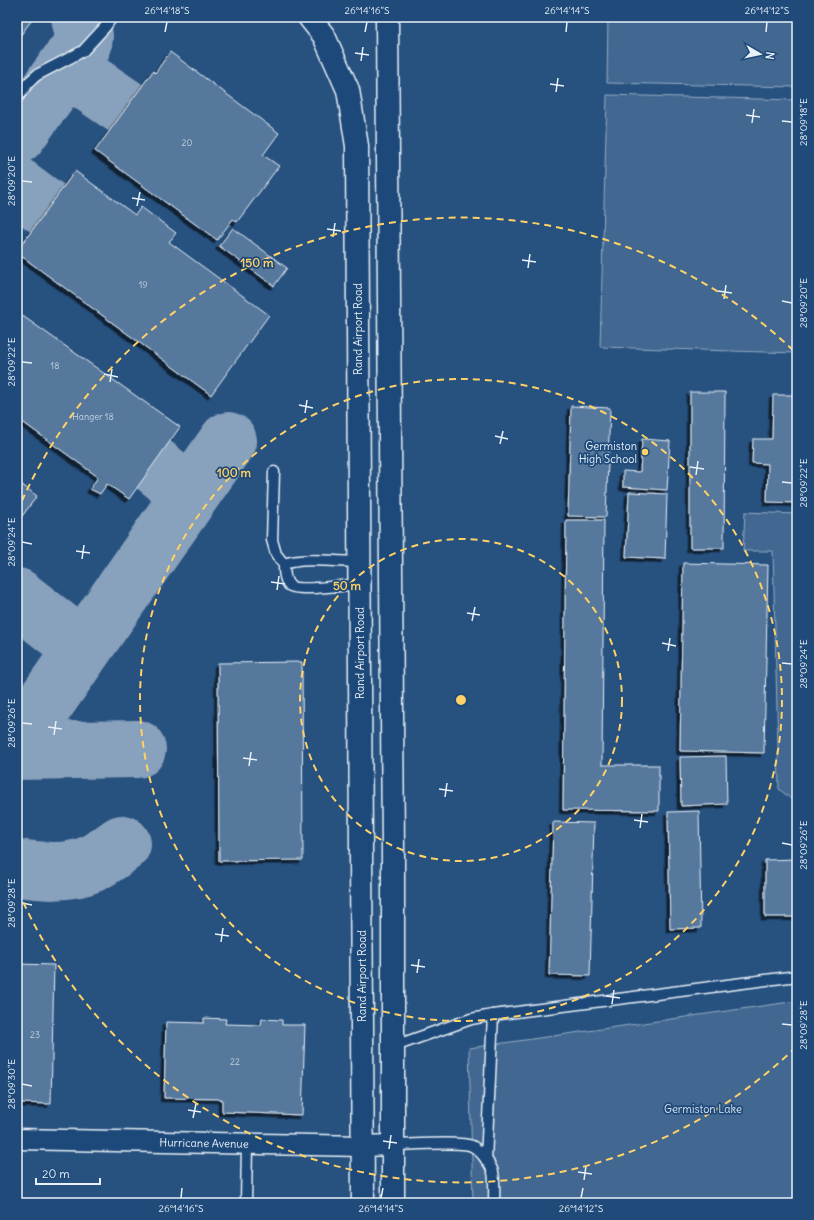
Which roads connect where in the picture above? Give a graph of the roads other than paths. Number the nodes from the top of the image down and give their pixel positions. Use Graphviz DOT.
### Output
graph roads {
  1 [pos="112,17"];
  2 [pos="309,17"];
  3 [pos="387,17"];
  4 [pos="17,98"];
  5 [pos="274,472"];
  6 [pos="392,554"];
  7 [pos="359,562"];
  8 [pos="284,564"];
  9 [pos="359,592"];
  10 [pos="797,976"];
  11 [pos="492,1015"];
  12 [pos="392,1047"];
  13 [pos="17,1139"];
  14 [pos="246,1144"];
  15 [pos="392,1145"];
  16 [pos="363,1146"];
  17 [pos="486,1160"];
  18 [pos="246,1203"];
  19 [pos="363,1203"];
  20 [pos="393,1203"];
  21 [pos="494,1203"];
  1 -- 4 [label="lane"];
  2 -- 7 [label="street, Rand Airport Road"];
  3 -- 6 [label="street"];
  5 -- 8 [label="lane"];
  6 -- 9 [label="street"];
  6 -- 12 [label="street"];
  7 -- 8 [label="lane"];
  7 -- 9 [label="street, Rand Airport Road"];
  8 -- 9 [label="lane"];
  9 -- 16 [label="street, Rand Airport Road"];
  10 -- 11 [label="lane"];
  11 -- 12 [label="lane"];
  11 -- 17 [label="lane"];
  12 -- 15 [label="street"];
  13 -- 14 [label="street, Hurricane Avenue"];
  14 -- 16 [label="street, Hurricane Avenue"];
  14 -- 18 [label="lane"];
  15 -- 16 [label="street, Hurricane Avenue"];
  15 -- 17 [label="lane"];
  15 -- 20 [label="street"];
  16 -- 19 [label="street, Rand Airport Road"];
  17 -- 21 [label="lane"];
}
